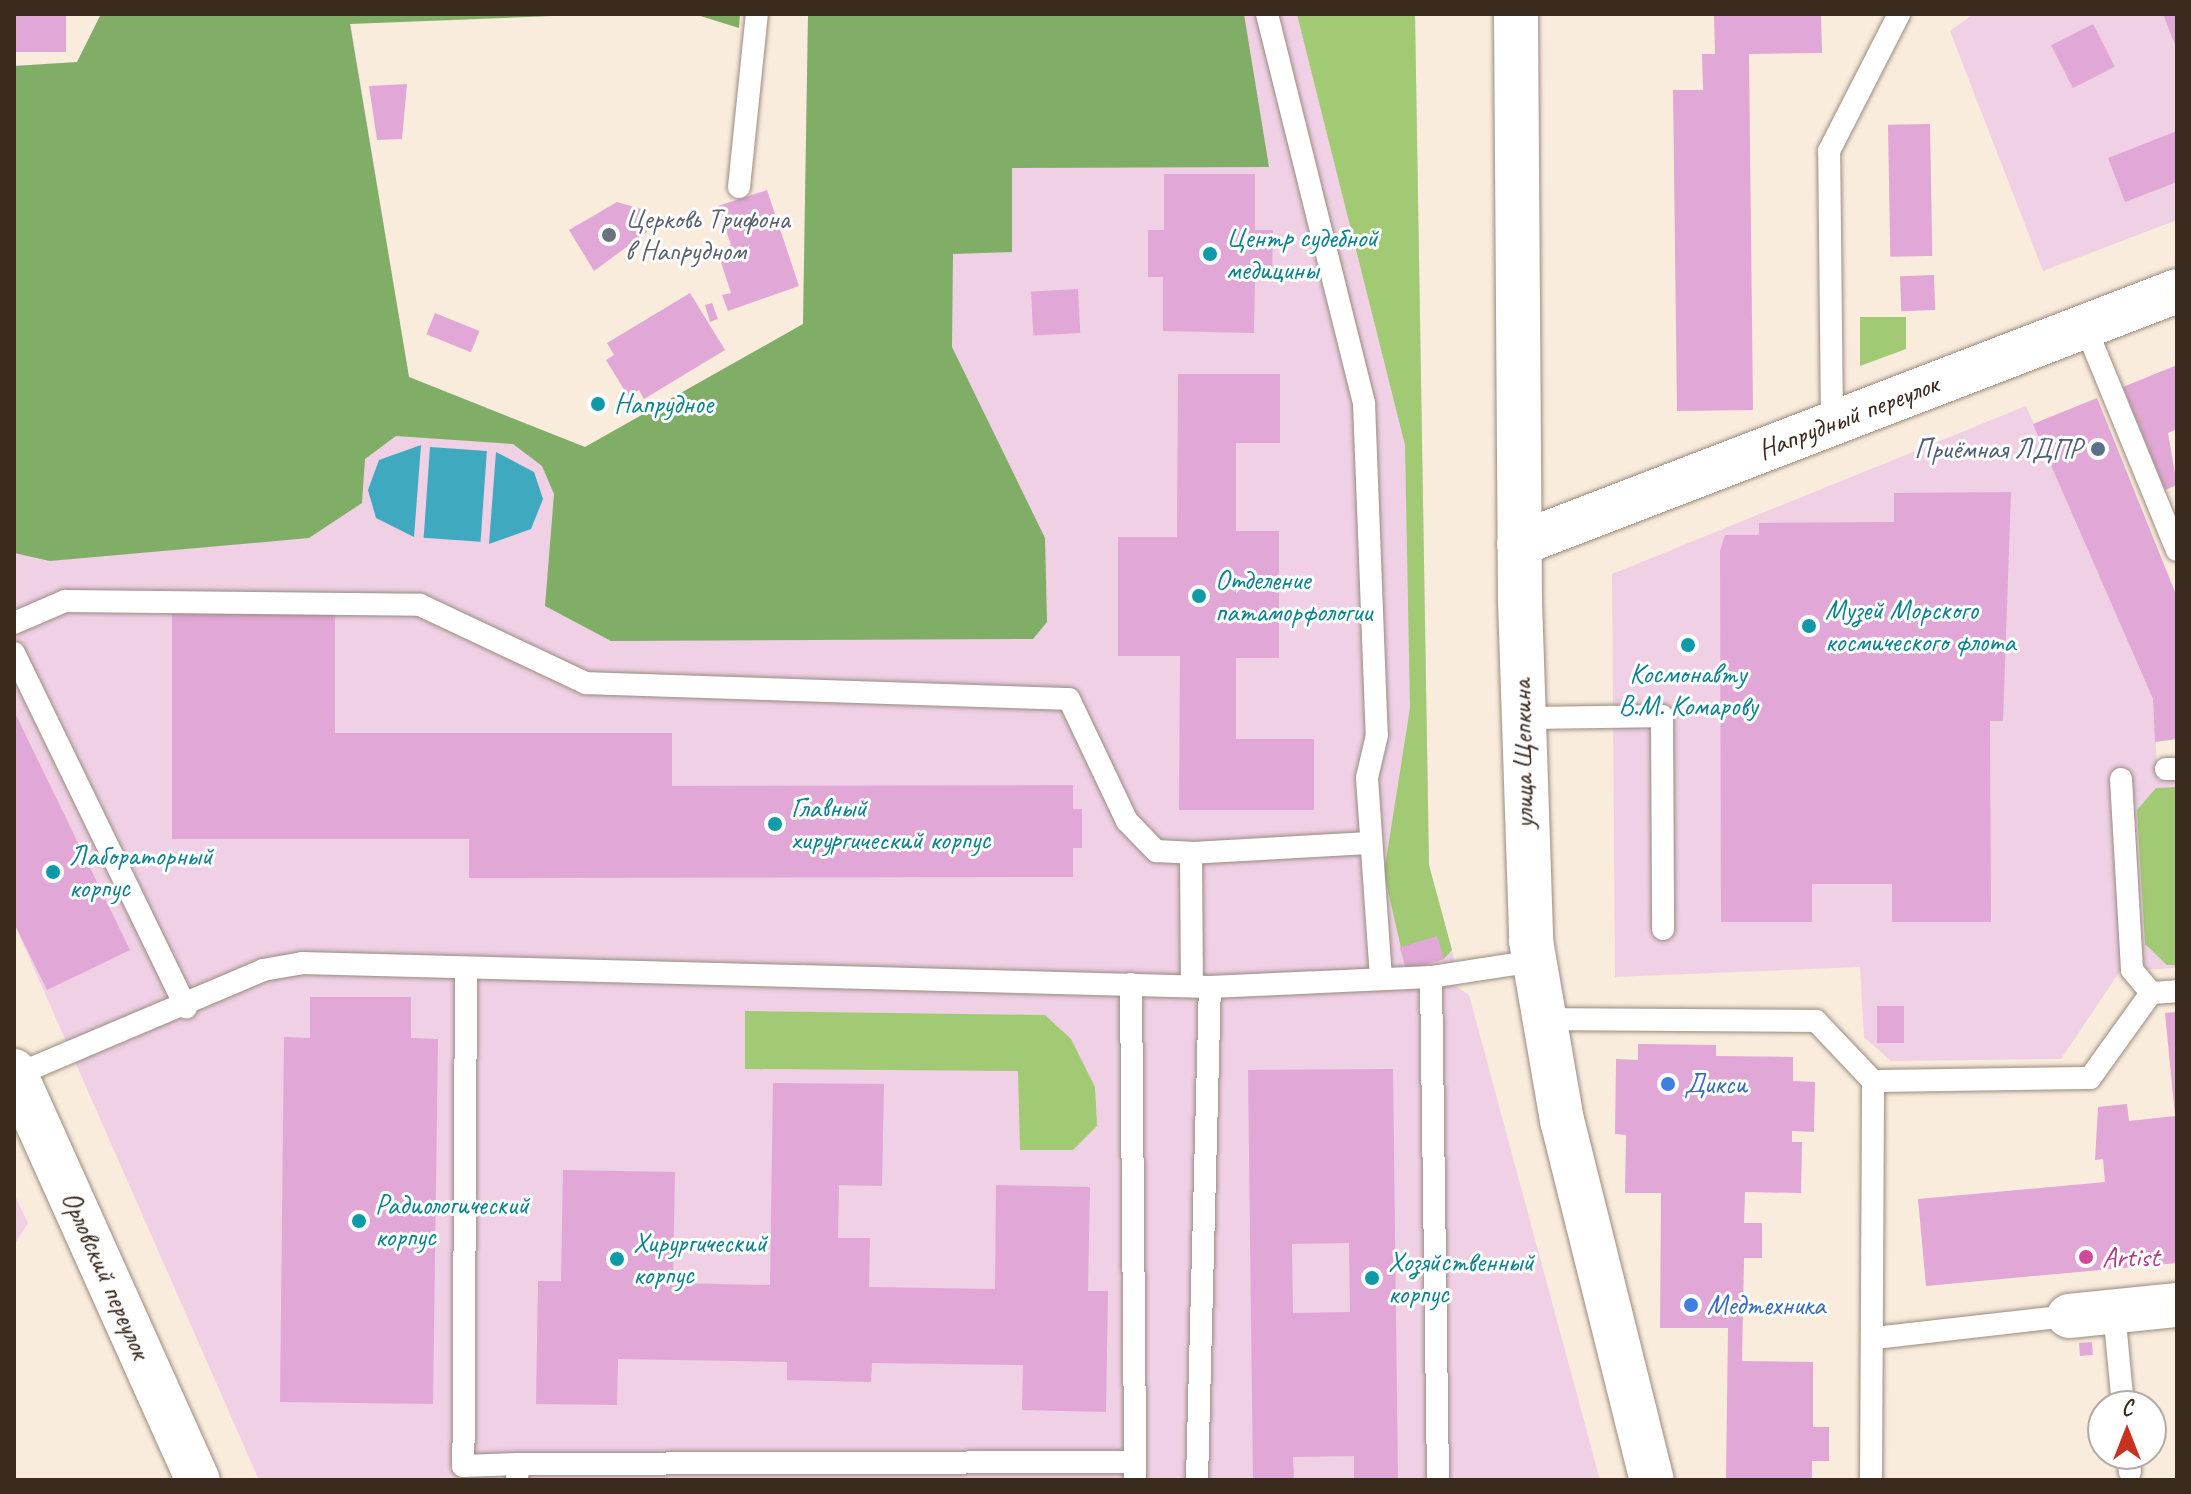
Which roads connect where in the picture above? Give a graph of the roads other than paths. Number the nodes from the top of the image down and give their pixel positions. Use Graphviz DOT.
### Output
graph roads {
  1 [pos="757,14"];
  2 [pos="1267,14"];
  3 [pos="1516,14"];
  4 [pos="1899,14"];
  5 [pos="739,187"];
  6 [pos="2177,291"];
  7 [pos="2085,326"];
  8 [pos="1832,423"];
  9 [pos="1519,544"];
  10 [pos="2177,550"];
  11 [pos="14,623"];
  12 [pos="14,653"];
  13 [pos="1522,718"];
  14 [pos="2121,779"];
  15 [pos="1371,843"];
  16 [pos="1191,853"];
  17 [pos="1663,929"];
  18 [pos="1534,961"];
  19 [pos="466,968"];
  20 [pos="1431,977"];
  21 [pos="1381,979"];
  22 [pos="1131,984"];
  23 [pos="1201,986"];
  24 [pos="2177,991"];
  25 [pos="2151,993"];
  26 [pos="186,1008"];
  27 [pos="1544,1019"];
  28 [pos="15,1073"];
  29 [pos="1873,1081"];
  30 [pos="2177,1305"];
  31 [pos="2114,1311"];
  32 [pos="2069,1316"];
  33 [pos="1875,1338"];
  34 [pos="2121,1390"];
  35 [pos="1135,1471"];
  36 [pos="518,1472"];
  37 [pos="183,1476"];
  38 [pos="1197,1480"];
  39 [pos="1438,1480"];
  40 [pos="1652,1480"];
  41 [pos="1871,1480"];
  1 -- 5 [label="lane"];
  2 -- 15 [label="lane"];
  3 -- 9 [label="street, улица Щепкина"];
  4 -- 8 [label="lane"];
  6 -- 7 [label="street, Напрудный переулок"];
  7 -- 8 [label="street, Напрудный переулок"];
  7 -- 10 [label="lane"];
  8 -- 9 [label="street, Напрудный переулок"];
  9 -- 13 [label="street, улица Щепкина"];
  11 -- 16 [label="lane"];
  12 -- 26 [label="lane"];
  13 -- 17 [label="lane"];
  13 -- 18 [label="street, улица Щепкина"];
  14 -- 25 [label="lane"];
  15 -- 16 [label="lane"];
  15 -- 21 [label="lane"];
  16 -- 23 [label="lane"];
  18 -- 20 [label="lane"];
  18 -- 27 [label="street, улица Щепкина"];
  19 -- 22 [label="lane"];
  19 -- 26 [label="lane"];
  19 -- 36 [label="lane"];
  20 -- 21 [label="lane"];
  20 -- 39 [label="lane"];
  21 -- 23 [label="lane"];
  22 -- 23 [label="lane"];
  22 -- 35 [label="lane"];
  23 -- 38 [label="lane"];
  24 -- 25 [label="lane"];
  25 -- 29 [label="lane"];
  26 -- 28 [label="lane"];
  27 -- 29 [label="lane"];
  27 -- 40 [label="street, улица Щепкина"];
  28 -- 37 [label="street, Орловский переулок"];
  29 -- 33 [label="lane"];
  30 -- 31 [label="street"];
  31 -- 32 [label="street"];
  31 -- 34 [label="lane"];
  32 -- 33 [label="lane"];
  33 -- 41 [label="lane"];
  35 -- 36 [label="lane"];
}
